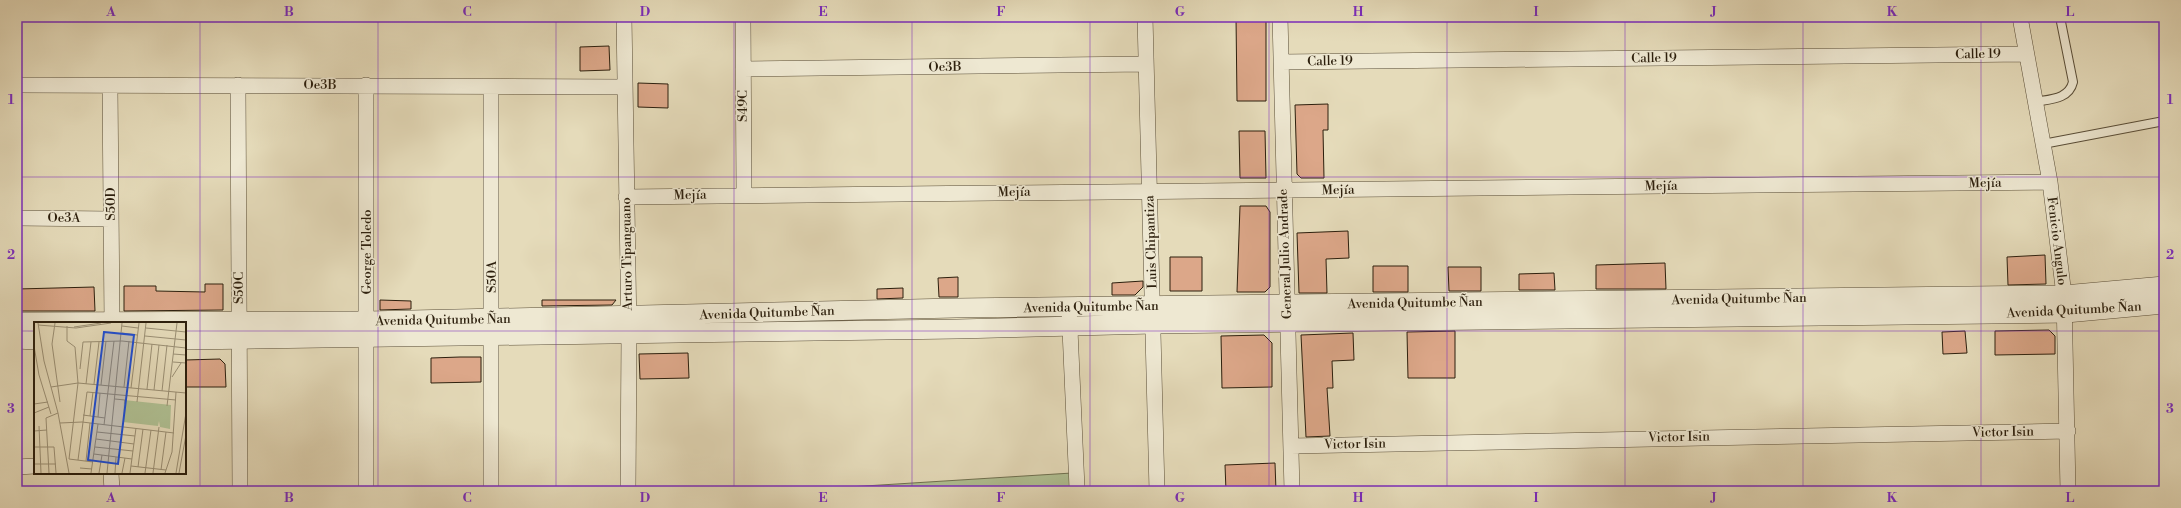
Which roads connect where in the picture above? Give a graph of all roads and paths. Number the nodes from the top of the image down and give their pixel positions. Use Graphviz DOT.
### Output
graph roads {
  1 [pos="624,17"];
  2 [pos="743,17"];
  3 [pos="1145,17"];
  4 [pos="1280,17"];
  5 [pos="2020,17"];
  6 [pos="2060,17"];
  7 [pos="2026,54"];
  8 [pos="1281,62"];
  9 [pos="1146,64"];
  10 [pos="743,69"];
  11 [pos="17,85"];
  12 [pos="238,85"];
  13 [pos="366,85"];
  14 [pos="110,86"];
  15 [pos="624,87"];
  16 [pos="491,88"];
  17 [pos="2035,102"];
  18 [pos="2164,121"];
  19 [pos="2043,144"];
  20 [pos="2050,182"];
  21 [pos="1283,190"];
  22 [pos="1149,191"];
  23 [pos="744,194"];
  24 [pos="626,197"];
  25 [pos="17,218"];
  26 [pos="111,218"];
  27 [pos="2164,286"];
  28 [pos="2065,304"];
  29 [pos="2164,304"];
  30 [pos="1287,305"];
  31 [pos="1069,307"];
  32 [pos="1153,315"];
  33 [pos="17,322"];
  34 [pos="112,322"];
  35 [pos="1287,324"];
  36 [pos="628,325"];
  37 [pos="1071,326"];
  38 [pos="186,327"];
  39 [pos="492,327"];
  40 [pos="366,329"];
  41 [pos="239,330"];
  42 [pos="17,339"];
  43 [pos="34,340"];
  44 [pos="186,340"];
  45 [pos="2068,431"];
  46 [pos="1290,446"];
  47 [pos="17,466"];
  48 [pos="34,466"];
  49 [pos="111,474"];
  50 [pos="112,491"];
  51 [pos="240,491"];
  52 [pos="366,491"];
  53 [pos="491,491"];
  54 [pos="628,491"];
  55 [pos="1076,491"];
  56 [pos="1157,491"];
  57 [pos="1292,491"];
  58 [pos="2068,491"];
  1 -- 15 [label="street, Arturo Tipanguano"];
  2 -- 10 [label="street, S49C"];
  3 -- 9 [label="street, Luis Chipantiza"];
  4 -- 8 [label="street, General Julio Andrade"];
  5 -- 7 [label="street, Fenicio Angulo"];
  6 -- 17 [label="lane"];
  7 -- 8 [label="street, Calle 19"];
  7 -- 17 [label="street, Fenicio Angulo"];
  8 -- 21 [label="street, General Julio Andrade"];
  9 -- 10 [label="street, Oe3B"];
  9 -- 22 [label="street, Luis Chipantiza"];
  10 -- 23 [label="street, S49C"];
  11 -- 14 [label="street, Oe3B"];
  12 -- 13 [label="street, Oe3B"];
  12 -- 14 [label="street, Oe3B"];
  12 -- 41 [label="street, S50C"];
  13 -- 16 [label="street, Oe3B"];
  13 -- 40 [label="street, George Toledo"];
  14 -- 26 [label="street, S50D"];
  15 -- 16 [label="street, Oe3B"];
  15 -- 24 [label="street, Arturo Tipanguano"];
  16 -- 39 [label="street, S50A"];
  17 -- 19 [label="street, Fenicio Angulo"];
  18 -- 19 [label="lane"];
  19 -- 20 [label="street, Fenicio Angulo"];
  20 -- 21 [label="street, Mejía"];
  20 -- 28 [label="street, Fenicio Angulo"];
  21 -- 22 [label="street, Mejía"];
  21 -- 30 [label="street, General Julio Andrade"];
  22 -- 23 [label="street, Mejía"];
  22 -- 32 [label="street, Luis Chipantiza"];
  23 -- 24 [label="street, Mejía"];
  24 -- 36 [label="street, Arturo Tipanguano"];
  25 -- 26 [label="street, Oe3A"];
  26 -- 34 [label="street, S50D"];
  27 -- 28 [label="street, Avenida Quitumbe Ñan"];
  28 -- 29 [label="street, Avenida Quitumbe Ñan"];
  28 -- 30 [label="street, Avenida Quitumbe Ñan"];
  28 -- 35 [label="street, Avenida Quitumbe Ñan"];
  28 -- 45 [label="street, Fenicio Angulo"];
  30 -- 32 [label="street, Avenida Quitumbe Ñan"];
  30 -- 35 [label="street, General Julio Andrade"];
  31 -- 32 [label="street, Avenida Quitumbe Ñan"];
  31 -- 36 [label="street, Avenida Quitumbe Ñan"];
  31 -- 37 [label="street"];
  32 -- 35 [label="street, Avenida Quitumbe Ñan"];
  32 -- 37 [label="street, Avenida Quitumbe Ñan"];
  32 -- 56 [label="street, Luis Chipantiza"];
  33 -- 34 [label="street, Avenida Quitumbe Ñan"];
  35 -- 46 [label="street, General Julio Andrade"];
  36 -- 37 [label="street, Avenida Quitumbe Ñan"];
  36 -- 39 [label="street, Avenida Quitumbe Ñan"];
  36 -- 54 [label="street, Arturo Tipanguano"];
  37 -- 55 [label="street"];
  38 -- 41 [label="street, Avenida Quitumbe Ñan"];
  39 -- 40 [label="street, Avenida Quitumbe Ñan"];
  39 -- 53 [label="street, S50A"];
  40 -- 41 [label="street, Avenida Quitumbe Ñan"];
  40 -- 52 [label="street, George Toledo"];
  41 -- 44 [label="street, Avenida Quitumbe Ñan"];
  41 -- 51 [label="street, S50C"];
  42 -- 43 [label="street"];
  45 -- 46 [label="street, Victor Isin"];
  45 -- 58 [label="street, Fenicio Angulo"];
  46 -- 57 [label="street, General Julio Andrade"];
  47 -- 48 [label="street"];
  49 -- 50 [label="street"];
}
